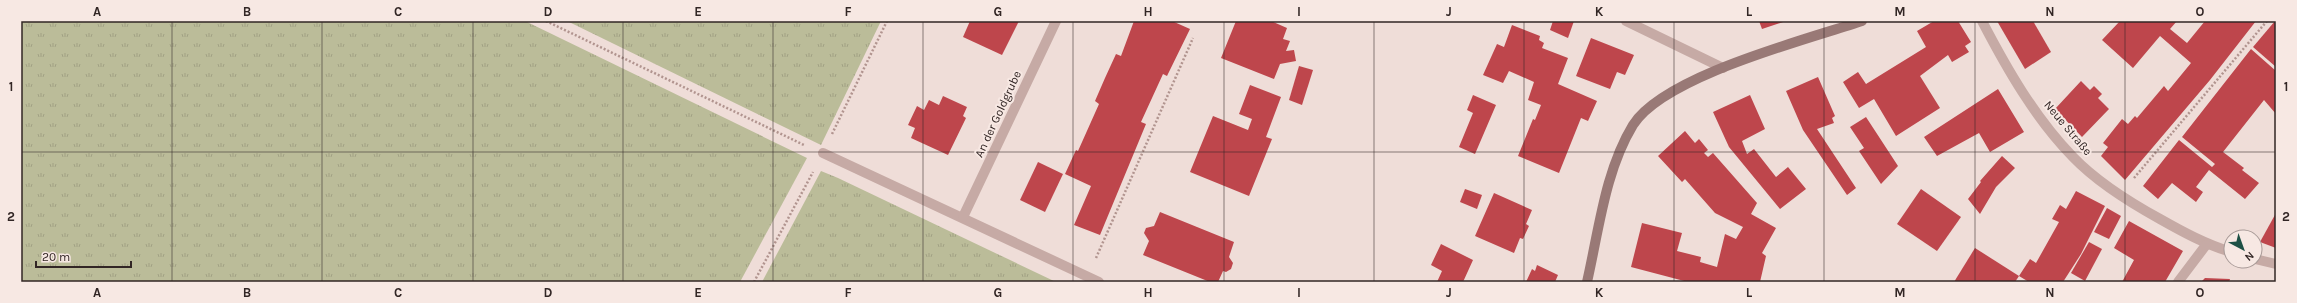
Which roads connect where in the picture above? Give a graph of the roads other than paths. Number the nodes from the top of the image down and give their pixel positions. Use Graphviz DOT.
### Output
graph roads {
  1 [pos="1056,21"];
  2 [pos="1626,21"];
  3 [pos="1862,21"];
  4 [pos="1982,21"];
  5 [pos="1722,68"];
  6 [pos="823,153"];
  7 [pos="963,218"];
  8 [pos="2206,245"];
  9 [pos="2223,250"];
  10 [pos="2263,261"];
  11 [pos="2276,264"];
  12 [pos="1099,282"];
  13 [pos="1587,282"];
  14 [pos="2178,282"];
  1 -- 7 [label="street, An der Goldgrube"];
  2 -- 5 [label="street"];
  3 -- 5 [label="main road"];
  4 -- 8 [label="street, Neue Straße"];
  5 -- 13 [label="main road"];
  6 -- 7 [label="street"];
  7 -- 12 [label="street"];
  8 -- 9 [label="street, Neue Straße"];
  8 -- 14 [label="street"];
  10 -- 11 [label="street"];
}
